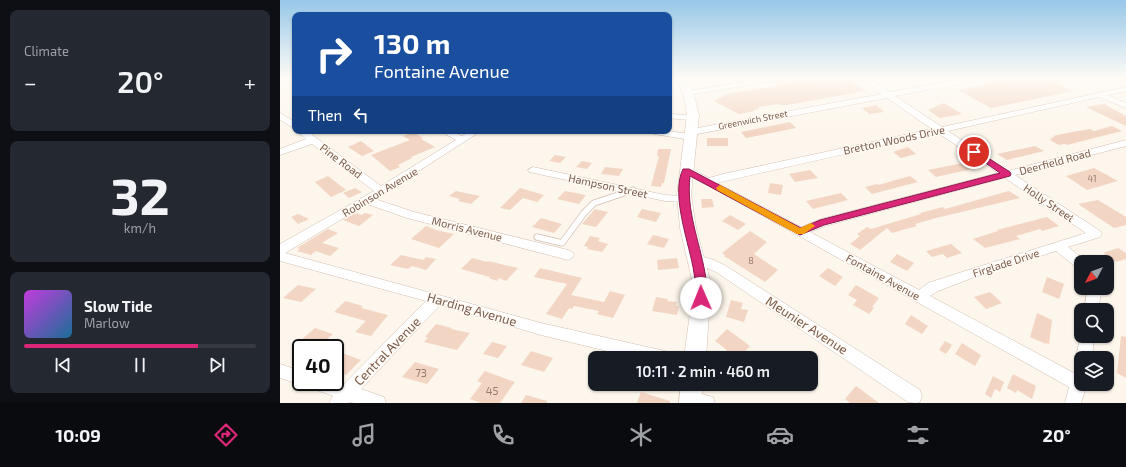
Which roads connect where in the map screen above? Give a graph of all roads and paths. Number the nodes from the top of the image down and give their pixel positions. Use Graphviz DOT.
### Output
graph roads {
  1 [pos="688,97"];
  2 [pos="879,97"];
  3 [pos="892,97"];
  4 [pos="1088,97"];
  5 [pos="1106,97"];
  6 [pos="1126,106"];
  7 [pos="280,116"];
  8 [pos="672,118"];
  9 [pos="292,124"];
  10 [pos="692,129"];
  11 [pos="672,130"];
  12 [pos="940,130"];
  13 [pos="305,134"];
  14 [pos="450,134"];
  15 [pos="472,134"];
  16 [pos="314,140"];
  17 [pos="462,140"];
  18 [pos="1126,143"];
  19 [pos="280,152"];
  20 [pos="533,170"];
  21 [pos="686,170"];
  22 [pos="1007,174"];
  23 [pos="709,182"];
  24 [pos="633,190"];
  25 [pos="381,191"];
  26 [pos="684,199"];
  27 [pos="366,200"];
  28 [pos="800,232"];
  29 [pos="1096,234"];
  30 [pos="537,237"];
  31 [pos="1057,246"];
  32 [pos="280,250"];
  33 [pos="280,256"];
  34 [pos="568,256"];
  35 [pos="1074,259"];
  36 [pos="696,260"];
  37 [pos="919,297"];
  38 [pos="437,299"];
  39 [pos="635,351"];
  40 [pos="696,351"];
  41 [pos="280,371"];
  42 [pos="292,375"];
  43 [pos="1074,376"];
  44 [pos="330,391"];
  45 [pos="1076,391"];
  46 [pos="914,396"];
  47 [pos="342,398"];
  48 [pos="378,403"];
  49 [pos="1073,403"];
  1 -- 10 [label="street"];
  2 -- 10 [label="street, Greenwich Street"];
  3 -- 12 [label="street, Holly Street"];
  4 -- 12 [label="street, Bretton Woods Drive"];
  5 -- 6 [label="street"];
  7 -- 9 [label="street"];
  8 -- 10 [label="lane"];
  10 -- 11 [label="street, Greenwich Street"];
  10 -- 21 [label="street"];
  12 -- 22 [label="street, Holly Street"];
  12 -- 23 [label="street, Bretton Woods Drive"];
  13 -- 16 [label="street, Pine Road"];
  14 -- 17 [label="street"];
  15 -- 17 [label="street, Robinson Avenue"];
  16 -- 19 [label="street"];
  16 -- 25 [label="street, Pine Road"];
  17 -- 25 [label="street, Robinson Avenue"];
  18 -- 22 [label="street, Deerfield Road"];
  20 -- 24 [label="street, Hampson Street"];
  21 -- 23 [label="street, Fontaine Avenue"];
  21 -- 26 [label="street"];
  22 -- 28 [label="street, Deerfield Road"];
  22 -- 29 [label="street, Holly Street"];
  23 -- 28 [label="street, Fontaine Avenue"];
  24 -- 26 [label="street, Hampson Street"];
  24 -- 30 [label="lane"];
  25 -- 27 [label="street, Robinson Avenue"];
  26 -- 36 [label="street"];
  27 -- 32 [label="street, Robinson Avenue"];
  27 -- 34 [label="street, Morris Avenue"];
  28 -- 37 [label="street, Fontaine Avenue"];
  29 -- 31 [label="street, Firglade Drive"];
  31 -- 35 [label="street"];
  31 -- 37 [label="street, Firglade Drive"];
  33 -- 38 [label="street, Harding Avenue"];
  36 -- 40 [label="street"];
  36 -- 46 [label="street, Meunier Avenue"];
  37 -- 43 [label="street, Fontaine Avenue"];
  38 -- 39 [label="street, Harding Avenue"];
  38 -- 47 [label="street, Central Avenue"];
  41 -- 42 [label="street"];
  44 -- 47 [label="street"];
  45 -- 49 [label="street"];
  47 -- 48 [label="street"];
}
